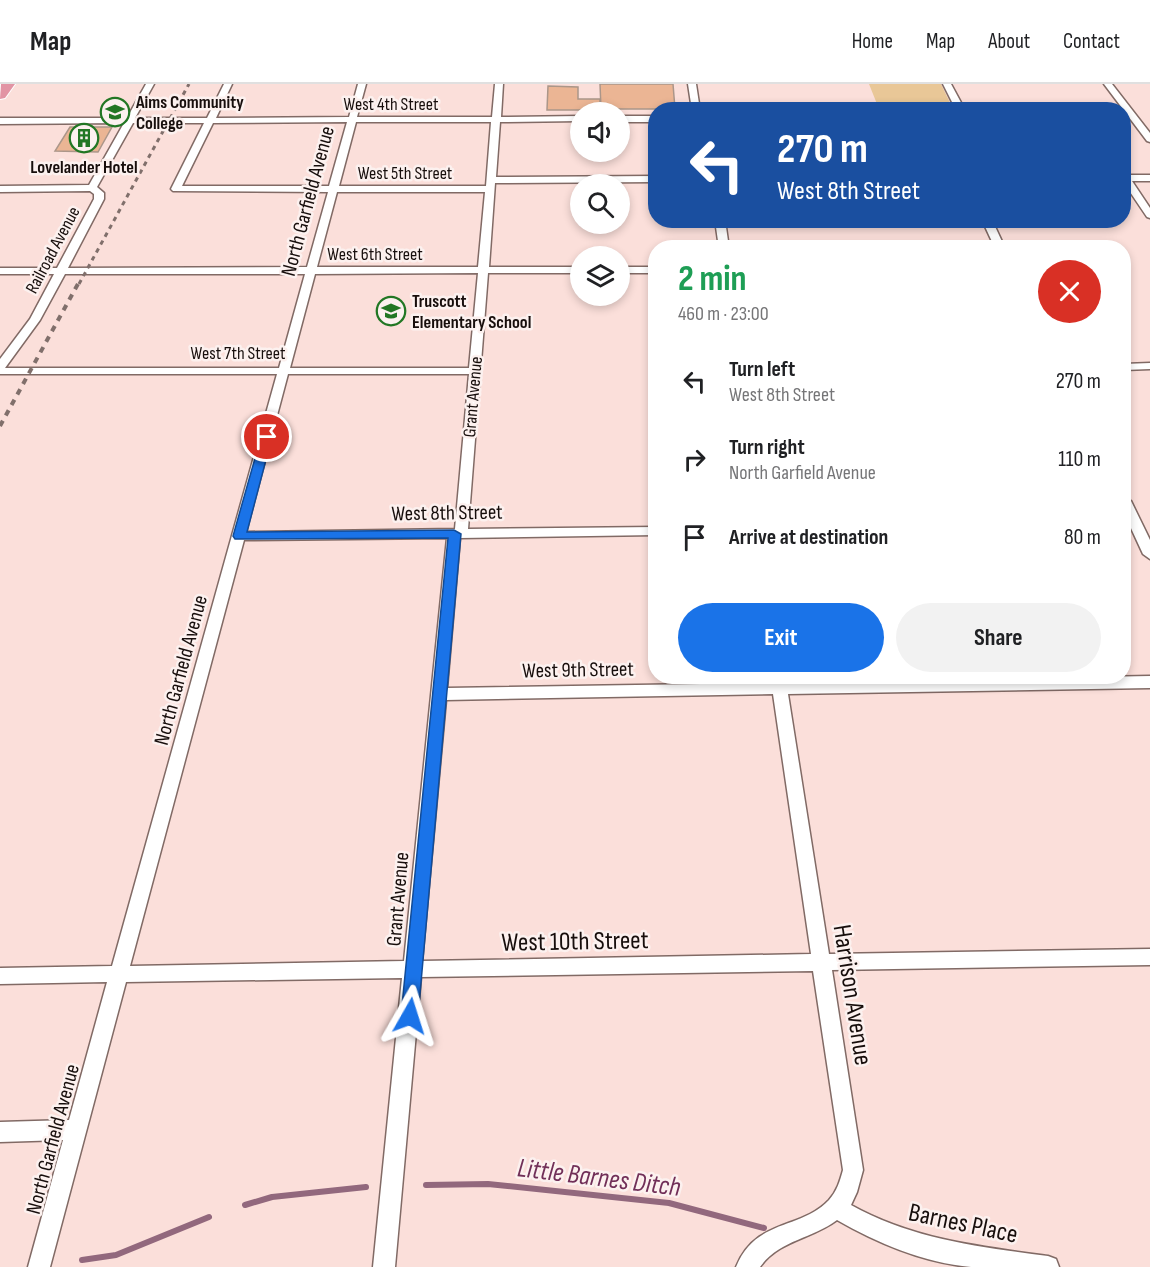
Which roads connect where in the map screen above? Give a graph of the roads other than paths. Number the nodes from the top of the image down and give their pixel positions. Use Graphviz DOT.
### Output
graph roads {
  1 [pos="8,84"];
  2 [pos="150,84"];
  3 [pos="228,84"];
  4 [pos="362,84"];
  5 [pos="499,84"];
  6 [pos="692,84"];
  7 [pos="947,84"];
  8 [pos="1108,84"];
  9 [pos="0,95"];
  10 [pos="695,102"];
  11 [pos="957,102"];
  12 [pos="1119,102"];
  13 [pos="1131,116"];
  14 [pos="1150,116"];
  15 [pos="570,119"];
  16 [pos="630,119"];
  17 [pos="648,119"];
  18 [pos="1131,119"];
  19 [pos="0,121"];
  20 [pos="130,121"];
  21 [pos="211,121"];
  22 [pos="352,121"];
  23 [pos="496,121"];
  24 [pos="1150,139"];
  25 [pos="1131,178"];
  26 [pos="1150,178"];
  27 [pos="648,180"];
  28 [pos="491,185"];
  29 [pos="92,188"];
  30 [pos="1131,188"];
  31 [pos="0,189"];
  32 [pos="333,189"];
  33 [pos="1150,215"];
  34 [pos="570,270"];
  35 [pos="630,270"];
  36 [pos="648,270"];
  37 [pos="0,271"];
  38 [pos="61,271"];
  39 [pos="311,271"];
  40 [pos="483,271"];
  41 [pos="1150,366"];
  42 [pos="1131,367"];
  43 [pos="0,369"];
  44 [pos="284,371"];
  45 [pos="475,371"];
  46 [pos="1150,525"];
  47 [pos="1131,526"];
  48 [pos="1131,527"];
  49 [pos="648,531"];
  50 [pos="458,534"];
  51 [pos="240,536"];
  52 [pos="1150,554"];
  53 [pos="1131,682"];
  54 [pos="1150,682"];
  55 [pos="722,684"];
  56 [pos="778,684"];
  57 [pos="439,694"];
  58 [pos="1150,957"];
  59 [pos="822,964"];
  60 [pos="414,969"];
  61 [pos="120,974"];
  62 [pos="0,976"];
  63 [pos="77,1130"];
  64 [pos="0,1132"];
  65 [pos="837,1209"];
  66 [pos="39,1267"];
  67 [pos="384,1267"];
  68 [pos="747,1267"];
  69 [pos="1048,1267"];
  1 -- 9 [label="highway"];
  2 -- 20 [label="street, Railroad Avenue"];
  3 -- 21 [label="street"];
  4 -- 22 [label="street, North Garfield Avenue"];
  5 -- 23 [label="street, Grant Avenue"];
  6 -- 10 [label="street"];
  7 -- 11 [label="street"];
  8 -- 12 [label="street"];
  13 -- 14 [label="street"];
  15 -- 23 [label="street, West 4th Street"];
  16 -- 17 [label="street"];
  18 -- 24 [label="street"];
  19 -- 20 [label="street, West 4th Street"];
  20 -- 21 [label="street, West 4th Street"];
  20 -- 29 [label="street, Railroad Avenue"];
  21 -- 22 [label="street, West 4th Street"];
  21 -- 32 [label="street, West 5th Street"];
  22 -- 23 [label="street, West 4th Street"];
  22 -- 32 [label="street, North Garfield Avenue"];
  23 -- 28 [label="street, Grant Avenue"];
  25 -- 26 [label="street"];
  27 -- 28 [label="street, West 5th Street"];
  28 -- 32 [label="street, West 5th Street"];
  28 -- 40 [label="street, Grant Avenue"];
  29 -- 31 [label="street"];
  29 -- 38 [label="street, Railroad Avenue"];
  30 -- 33 [label="street"];
  32 -- 39 [label="street, North Garfield Avenue"];
  34 -- 40 [label="street, West 6th Street"];
  35 -- 36 [label="street"];
  37 -- 38 [label="street, West 6th Street"];
  38 -- 39 [label="street, West 6th Street"];
  38 -- 43 [label="street, Railroad Avenue"];
  39 -- 40 [label="street, West 6th Street"];
  39 -- 44 [label="street, North Garfield Avenue"];
  40 -- 45 [label="street, Grant Avenue"];
  41 -- 42 [label="street"];
  43 -- 44 [label="street, West 7th Street"];
  44 -- 45 [label="street, West 7th Street"];
  44 -- 51 [label="street, North Garfield Avenue"];
  45 -- 50 [label="street, Grant Avenue"];
  46 -- 47 [label="street"];
  48 -- 52 [label="street"];
  49 -- 50 [label="street, West 8th Street"];
  50 -- 51 [label="street, West 8th Street"];
  50 -- 57 [label="street, Grant Avenue"];
  51 -- 61 [label="street, North Garfield Avenue"];
  53 -- 54 [label="street, West 9th Street"];
  55 -- 57 [label="street, West 9th Street"];
  56 -- 59 [label="street, Harrison Avenue"];
  57 -- 60 [label="street, Grant Avenue"];
  58 -- 59 [label="street, West 10th Street"];
  59 -- 60 [label="street, West 10th Street"];
  59 -- 65 [label="street, Harrison Avenue"];
  60 -- 61 [label="street, West 10th Street"];
  60 -- 67 [label="street, Grant Avenue"];
  61 -- 62 [label="street, West 10th Street"];
  61 -- 63 [label="street, North Garfield Avenue"];
  63 -- 64 [label="street"];
  63 -- 66 [label="street, North Garfield Avenue"];
  65 -- 68 [label="street"];
  65 -- 69 [label="street, Barnes Place"];
}
